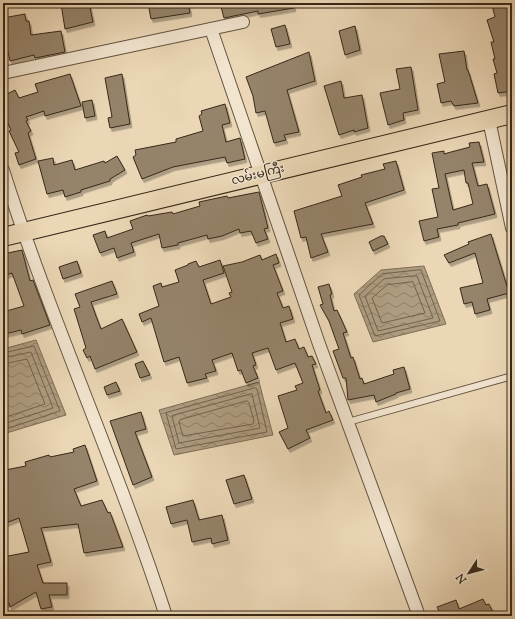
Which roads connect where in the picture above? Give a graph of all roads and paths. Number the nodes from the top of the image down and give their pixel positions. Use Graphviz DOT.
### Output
graph roads {
  1 [pos="243,22"];
  2 [pos="211,29"];
  3 [pos="3,73"];
  4 [pos="512,114"];
  5 [pos="489,120"];
  6 [pos="3,170"];
  7 [pos="260,175"];
  8 [pos="508,190"];
  9 [pos="512,228"];
  10 [pos="23,232"];
  11 [pos="3,237"];
  12 [pos="512,376"];
  13 [pos="348,422"];
  14 [pos="166,616"];
  15 [pos="419,616"];
  1 -- 2 [label="street"];
  2 -- 3 [label="street"];
  2 -- 7 [label="street"];
  4 -- 5 [label="main road, လမ်းမကြီး"];
  5 -- 7 [label="main road, လမ်းမကြီး"];
  5 -- 8 [label="street"];
  6 -- 10 [label="street"];
  7 -- 10 [label="main road, လမ်းမကြီး"];
  7 -- 13 [label="street"];
  8 -- 9 [label="street"];
  10 -- 11 [label="main road, လမ်းမကြီး"];
  10 -- 14 [label="street"];
  12 -- 13 [label="lane"];
  13 -- 15 [label="street"];
}
